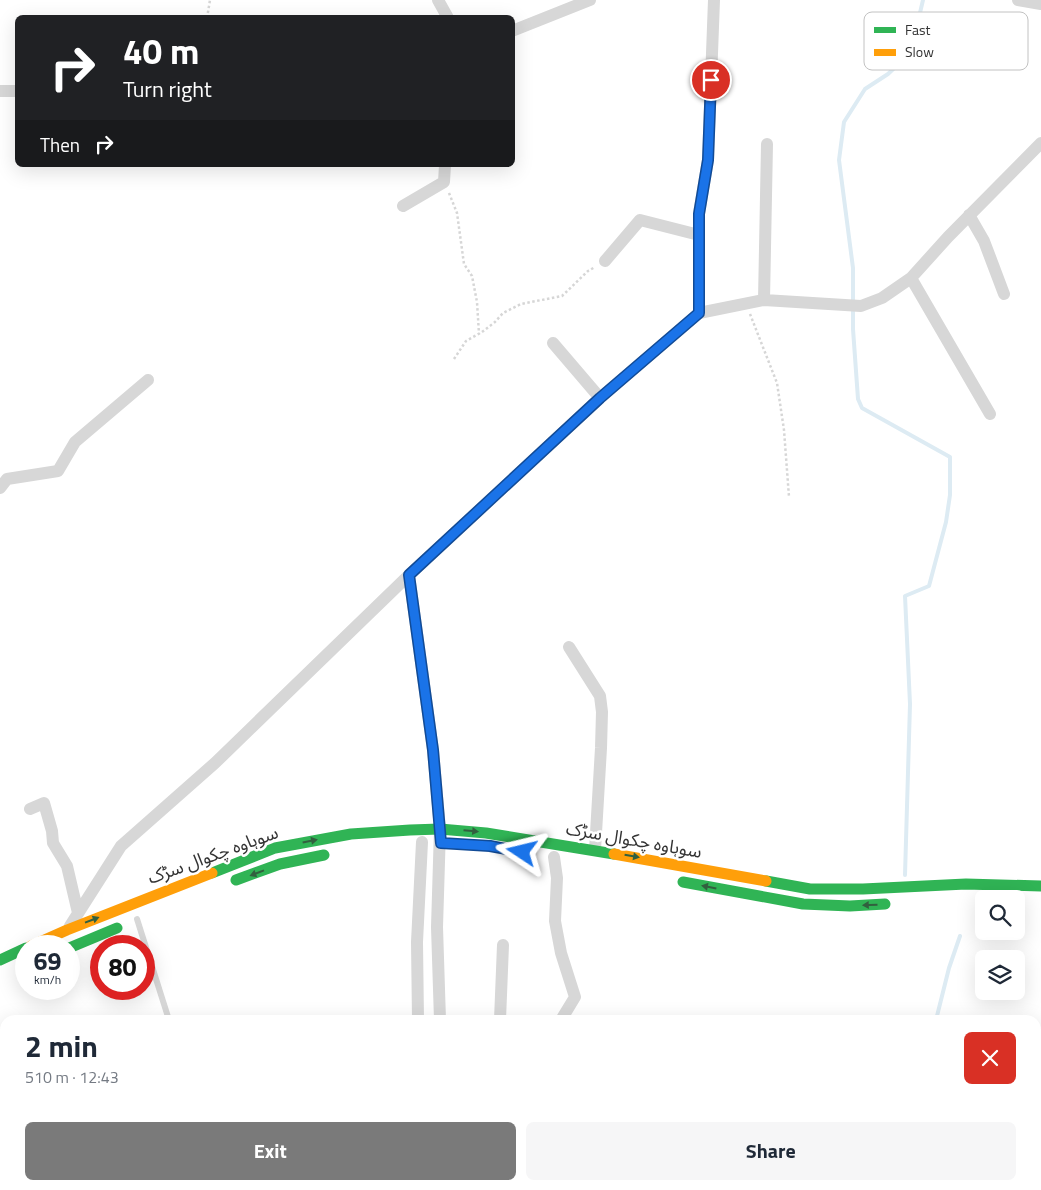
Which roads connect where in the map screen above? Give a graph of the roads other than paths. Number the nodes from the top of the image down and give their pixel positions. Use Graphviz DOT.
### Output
graph roads {
  1 [pos="438,0"];
  2 [pos="590,0"];
  3 [pos="714,0"];
  4 [pos="1018,0"];
  5 [pos="1041,4"];
  6 [pos="446,15"];
  7 [pos="515,30"];
  8 [pos="15,91"];
  9 [pos="0,92"];
  10 [pos="1041,143"];
  11 [pos="767,144"];
  12 [pos="444,167"];
  13 [pos="403,206"];
  14 [pos="969,215"];
  15 [pos="699,235"];
  16 [pos="605,261"];
  17 [pos="911,278"];
  18 [pos="1004,294"];
  19 [pos="764,300"];
  20 [pos="699,313"];
  21 [pos="553,343"];
  22 [pos="148,380"];
  23 [pos="600,398"];
  24 [pos="990,414"];
  25 [pos="1,485"];
  26 [pos="409,575"];
  27 [pos="568,648"];
  28 [pos="30,809"];
  29 [pos="440,828"];
  30 [pos="417,843"];
  31 [pos="446,843"];
  32 [pos="595,850"];
  33 [pos="335,852"];
  34 [pos="554,857"];
  35 [pos="672,880"];
  36 [pos="224,885"];
  37 [pos="1041,886"];
  38 [pos="900,904"];
  39 [pos="78,913"];
  40 [pos="141,918"];
  41 [pos="67,930"];
  42 [pos="55,935"];
  43 [pos="80,943"];
  44 [pos="503,945"];
  45 [pos="15,953"];
  46 [pos="0,960"];
  47 [pos="167,1015"];
  48 [pos="418,1015"];
  49 [pos="440,1015"];
  50 [pos="500,1015"];
  51 [pos="564,1015"];
  1 -- 6 [label="street"];
  2 -- 7 [label="street"];
  3 -- 15 [label="street"];
  4 -- 5 [label="street"];
  8 -- 9 [label="street"];
  10 -- 14 [label="street"];
  11 -- 19 [label="street"];
  12 -- 13 [label="street"];
  14 -- 17 [label="street"];
  14 -- 18 [label="street"];
  15 -- 16 [label="street"];
  15 -- 20 [label="street"];
  17 -- 19 [label="street"];
  17 -- 24 [label="street"];
  19 -- 20 [label="street"];
  20 -- 23 [label="street"];
  21 -- 23 [label="street"];
  22 -- 25 [label="street"];
  23 -- 26 [label="street"];
  26 -- 29 [label="street"];
  26 -- 39 [label="street"];
  27 -- 32 [label="street"];
  28 -- 39 [label="street"];
  29 -- 31 [label="street"];
  29 -- 32 [label="highway, سوہاوہ چکوال سڑک, one-way"];
  41 -- 29 [label="highway, سوہاوہ چکوال سڑک, one-way"];
  30 -- 31 [label="highway"];
  30 -- 48 [label="street"];
  31 -- 49 [label="street"];
  32 -- 37 [label="highway, سوہاوہ چکوال سڑک, one-way"];
  33 -- 36 [label="highway, one-way"];
  34 -- 51 [label="street"];
  38 -- 35 [label="highway, one-way"];
  39 -- 41 [label="street"];
  40 -- 43 [label="highway"];
  40 -- 47 [label="lane"];
  41 -- 42 [label="highway, سوہاوہ چکوال سڑک"];
  44 -- 50 [label="street"];
  45 -- 46 [label="highway"];
}
